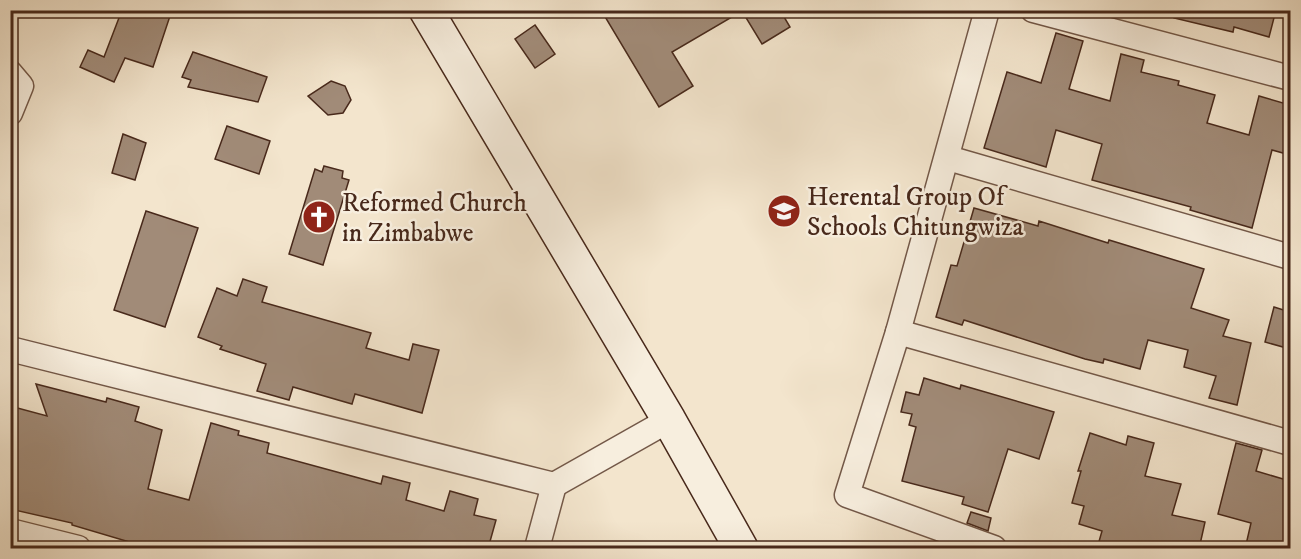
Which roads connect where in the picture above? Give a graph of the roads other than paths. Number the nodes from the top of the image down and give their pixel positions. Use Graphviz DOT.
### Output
graph roads {
  1 [pos="426,10"];
  2 [pos="987,10"];
  3 [pos="1033,10"];
  4 [pos="10,73"];
  5 [pos="1290,78"];
  6 [pos="10,113"];
  7 [pos="948,158"];
  8 [pos="1290,257"];
  9 [pos="898,332"];
  10 [pos="10,349"];
  11 [pos="669,420"];
  12 [pos="1290,443"];
  13 [pos="554,485"];
  14 [pos="10,531"];
  15 [pos="78,549"];
  16 [pos="537,549"];
  17 [pos="741,549"];
  18 [pos="994,549"];
  1 -- 11 [label="street"];
  2 -- 7 [label="street"];
  3 -- 5 [label="street"];
  4 -- 6 [label="street"];
  7 -- 8 [label="street"];
  7 -- 9 [label="street"];
  9 -- 12 [label="street"];
  9 -- 18 [label="street"];
  10 -- 13 [label="street"];
  11 -- 13 [label="street"];
  11 -- 17 [label="street"];
  13 -- 16 [label="street"];
  14 -- 15 [label="street"];
}
